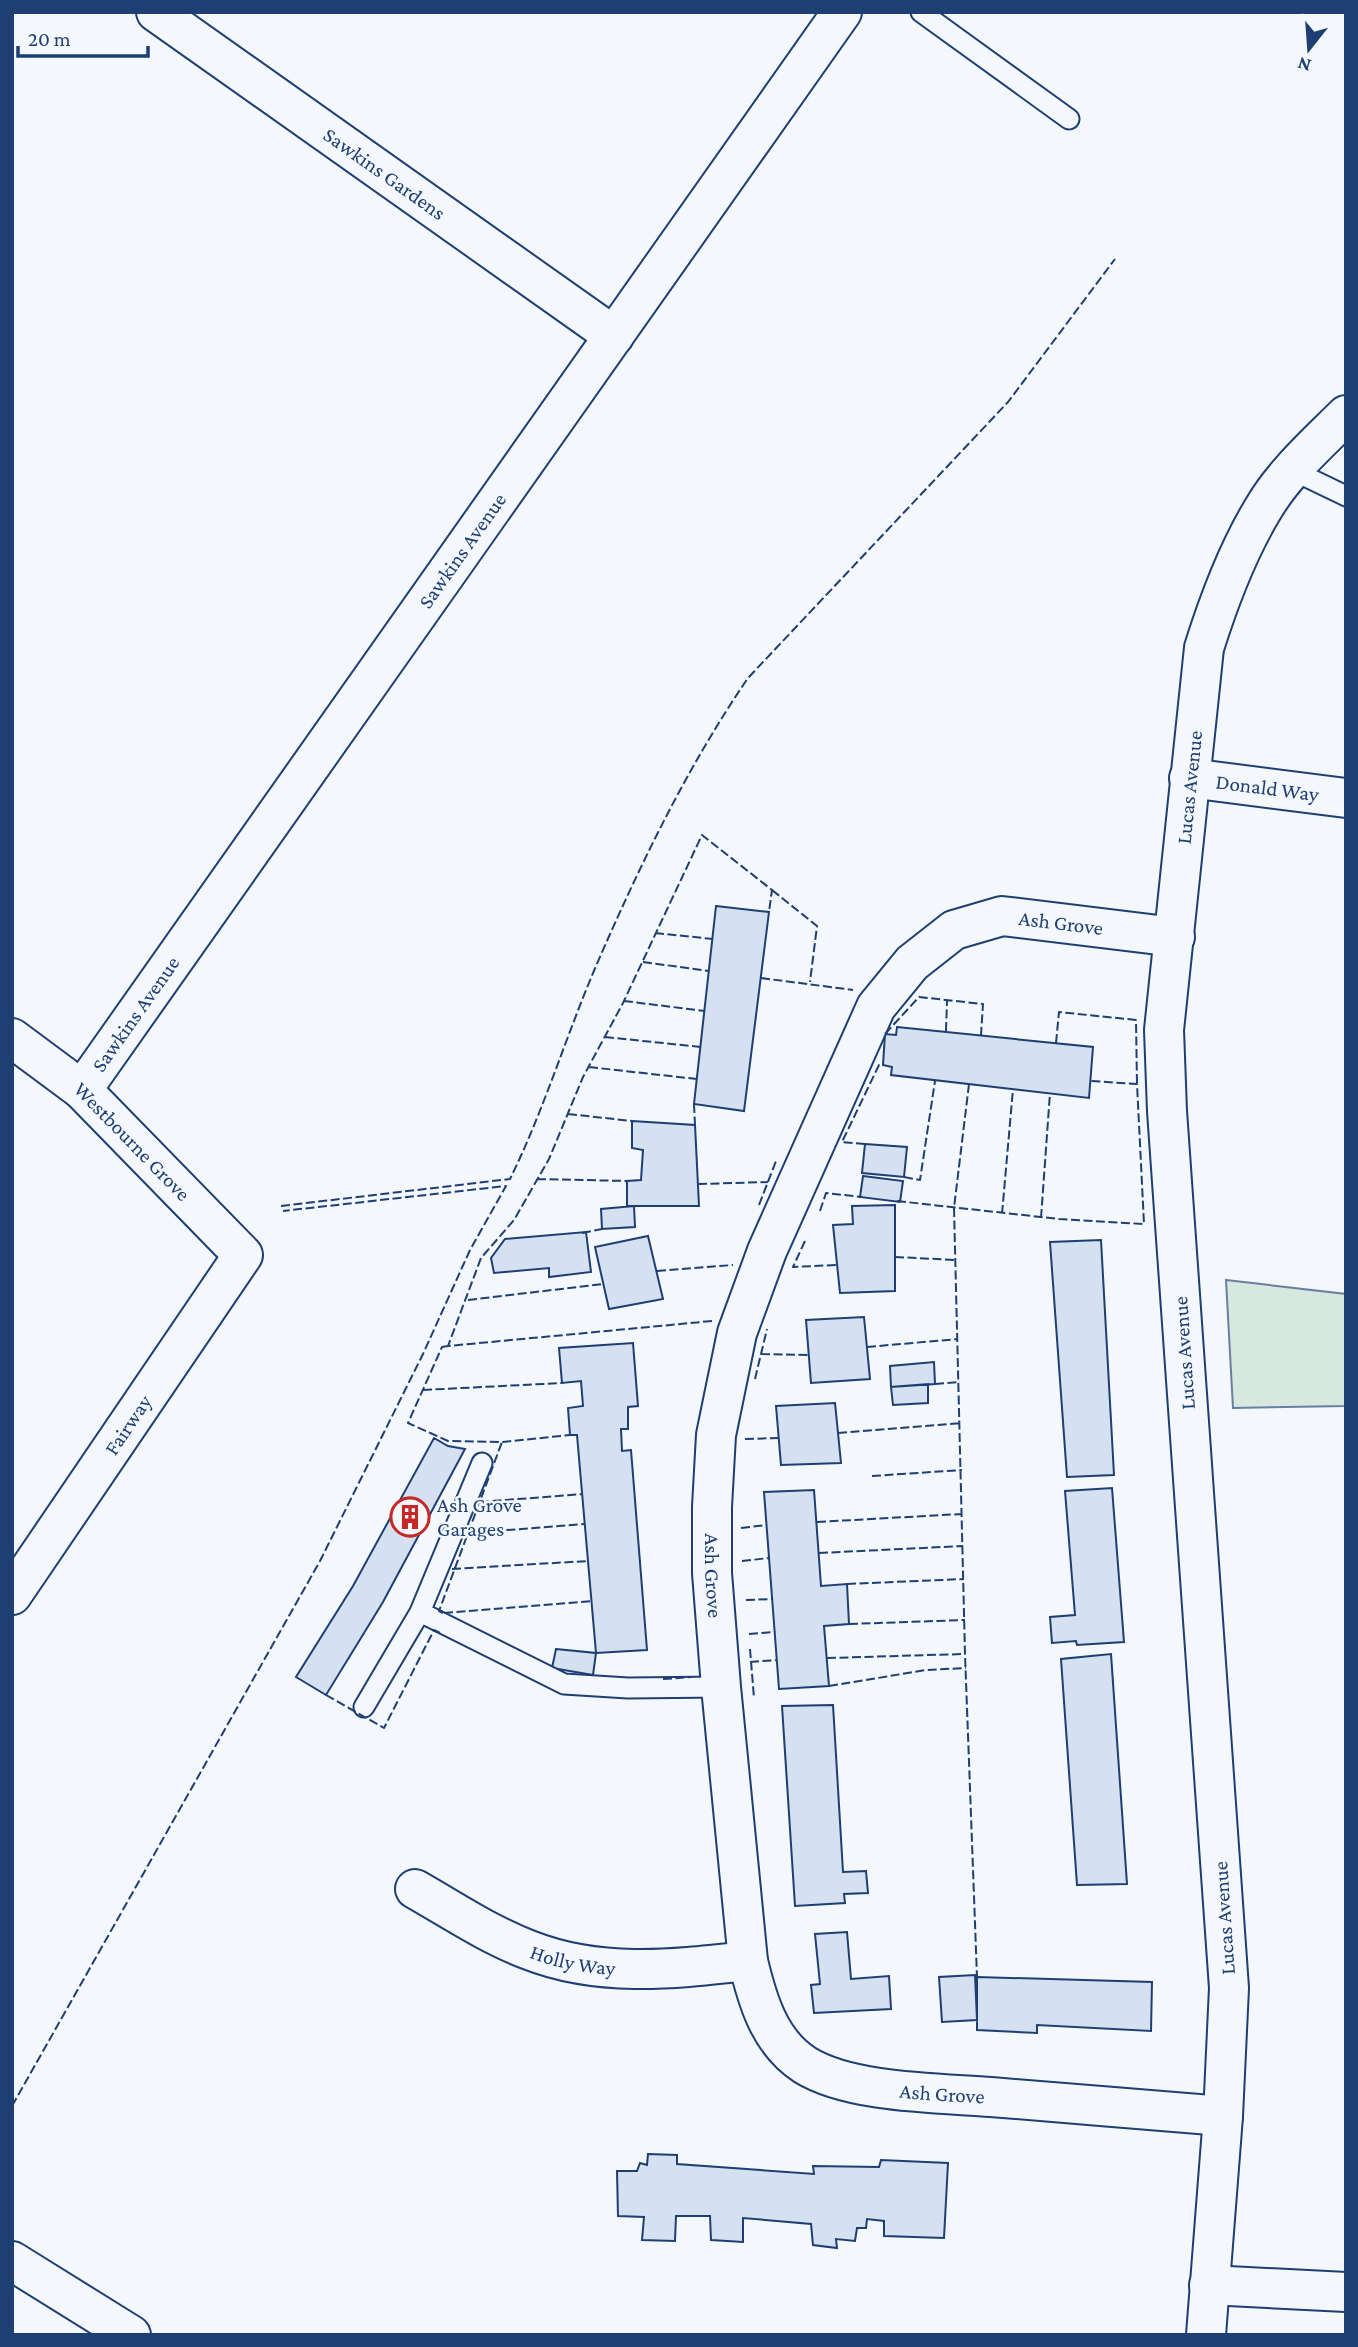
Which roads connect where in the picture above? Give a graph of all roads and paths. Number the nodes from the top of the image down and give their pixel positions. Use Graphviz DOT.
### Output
graph roads {
  1 [pos="156,12"];
  2 [pos="842,12"];
  3 [pos="921,12"];
  4 [pos="1069,119"];
  5 [pos="614,336"];
  6 [pos="1346,415"];
  7 [pos="1292,470"];
  8 [pos="1346,496"];
  9 [pos="1189,778"];
  10 [pos="1346,798"];
  11 [pos="1175,937"];
  12 [pos="12,1038"];
  13 [pos="82,1090"];
  14 [pos="243,1255"];
  15 [pos="482,1463"];
  16 [pos="12,1595"];
  17 [pos="420,1612"];
  18 [pos="720,1687"];
  19 [pos="364,1707"];
  20 [pos="415,1889"];
  21 [pos="748,1961"];
  22 [pos="1223,2116"];
  23 [pos="12,2261"];
  24 [pos="1209,2285"];
  25 [pos="1346,2291"];
  26 [pos="131,2335"];
  27 [pos="1206,2335"];
  1 -- 5 [label="street, Sawkins Gardens"];
  2 -- 5 [label="street, Sawkins Avenue"];
  3 -- 4 [label="lane"];
  5 -- 13 [label="street, Sawkins Avenue"];
  6 -- 7 [label="street, Lucas Avenue"];
  7 -- 8 [label="lane"];
  7 -- 9 [label="street, Lucas Avenue"];
  9 -- 10 [label="street, Donald Way"];
  9 -- 11 [label="street, Lucas Avenue"];
  11 -- 18 [label="street, Ash Grove"];
  11 -- 22 [label="street, Lucas Avenue"];
  12 -- 13 [label="street, Westbourne Grove"];
  13 -- 14 [label="street, Westbourne Grove"];
  14 -- 16 [label="street, Fairway"];
  15 -- 17 [label="lane"];
  17 -- 18 [label="lane"];
  17 -- 19 [label="lane"];
  18 -- 21 [label="street, Ash Grove"];
  20 -- 21 [label="street, Holly Way"];
  21 -- 22 [label="street, Ash Grove"];
  22 -- 24 [label="street, Lucas Avenue"];
  23 -- 26 [label="street"];
  24 -- 25 [label="street"];
  24 -- 27 [label="street, Lucas Avenue"];
}
